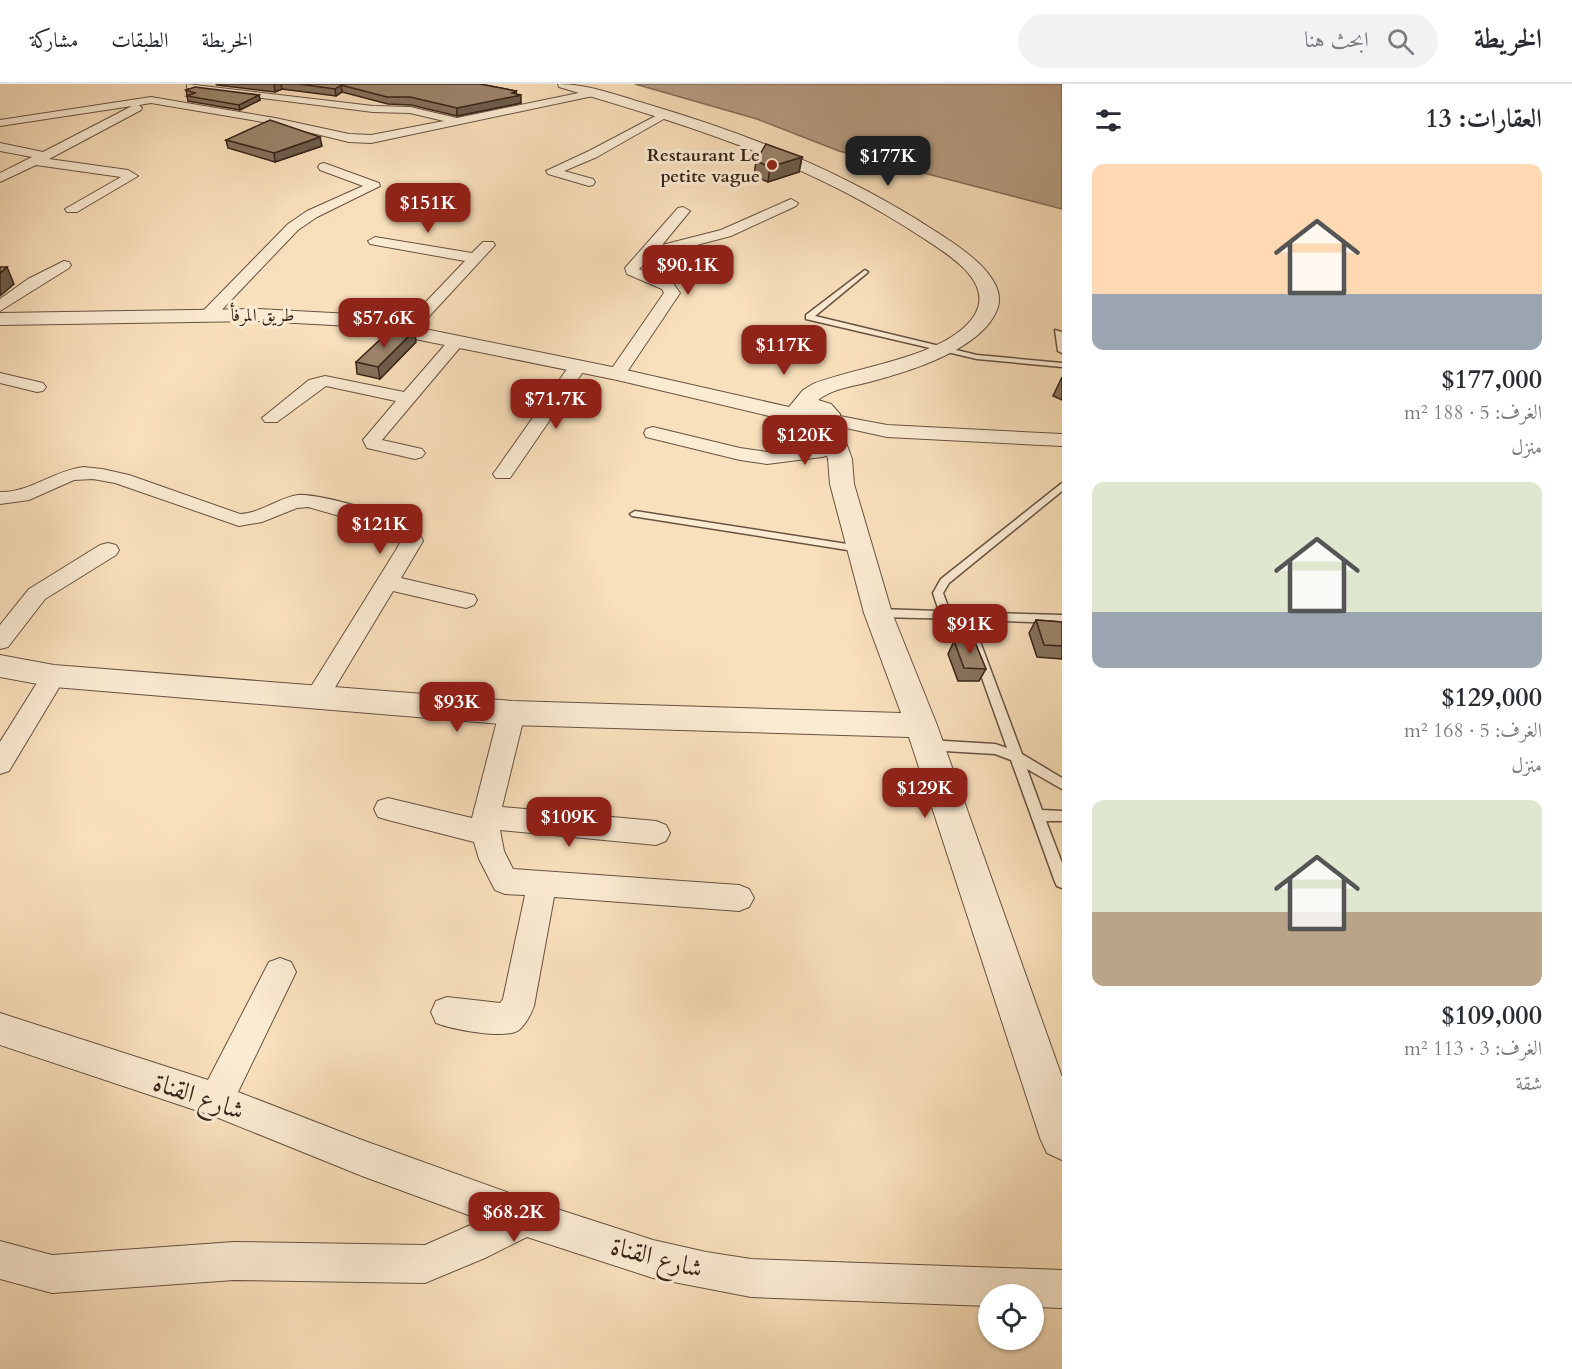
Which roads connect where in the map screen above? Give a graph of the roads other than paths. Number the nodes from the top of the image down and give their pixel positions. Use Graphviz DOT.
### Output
graph roads {
  1 [pos="564,84"];
  2 [pos="186,87"];
  3 [pos="593,93"];
  4 [pos="151,100"];
  5 [pos="665,114"];
  6 [pos="460,122"];
  7 [pos="0,123"];
  8 [pos="0,147"];
  9 [pos="42,158"];
  10 [pos="324,167"];
  11 [pos="0,178"];
  12 [pos="589,182"];
  13 [pos="791,203"];
  14 [pos="72,209"];
  15 [pos="684,211"];
  16 [pos="375,241"];
  17 [pos="488,245"];
  18 [pos="648,253"];
  19 [pos="476,258"];
  20 [pos="64,265"];
  21 [pos="865,272"];
  22 [pos="208,315"];
  23 [pos="3,318"];
  24 [pos="406,332"];
  25 [pos="1058,332"];
  26 [pos="456,342"];
  27 [pos="942,348"];
  28 [pos="1062,351"];
  29 [pos="1062,365"];
  30 [pos="578,366"];
  31 [pos="616,374"];
  32 [pos="868,376"];
  33 [pos="0,378"];
  34 [pos="38,387"];
  35 [pos="825,387"];
  36 [pos="697,392"];
  37 [pos="747,397"];
  38 [pos="406,398"];
  39 [pos="815,415"];
  40 [pos="271,418"];
  41 [pos="653,433"];
  42 [pos="1062,440"];
  43 [pos="822,451"];
  44 [pos="415,453"];
  45 [pos="503,474"];
  46 [pos="842,484"];
  47 [pos="1062,486"];
  48 [pos="0,498"];
  49 [pos="635,514"];
  50 [pos="860,549"];
  51 [pos="108,550"];
  52 [pos="386,582"];
  53 [pos="466,600"];
  54 [pos="878,613"];
  55 [pos="945,614"];
  56 [pos="965,615"];
  57 [pos="1062,619"];
  58 [pos="0,641"];
  59 [pos="0,666"];
  60 [pos="54,676"];
  61 [pos="316,698"];
  62 [pos="512,713"];
  63 [pos="924,735"];
  64 [pos="1015,756"];
  65 [pos="0,764"];
  66 [pos="1062,783"];
  67 [pos="388,809"];
  68 [pos="1037,815"];
  69 [pos="1062,816"];
  70 [pos="486,825"];
  71 [pos="656,832"];
  72 [pos="1062,882"];
  73 [pos="542,884"];
  74 [pos="739,898"];
  75 [pos="280,972"];
  76 [pos="447,1012"];
  77 [pos="0,1029"];
  78 [pos="216,1100"];
  79 [pos="1062,1138"];
  80 [pos="526,1218"];
  81 [pos="0,1260"];
  82 [pos="1062,1289"];
  1 -- 3 [label="street"];
  2 -- 4 [label="street"];
  2 -- 6 [label="street"];
  3 -- 5 [label="street"];
  3 -- 6 [label="street"];
  4 -- 6 [label="street"];
  4 -- 7 [label="street"];
  4 -- 9 [label="street"];
  5 -- 12 [label="street"];
  5 -- 27 [label="street"];
  8 -- 9 [label="street"];
  9 -- 11 [label="street"];
  9 -- 14 [label="street"];
  10 -- 22 [label="street"];
  13 -- 18 [label="street"];
  15 -- 18 [label="street"];
  16 -- 19 [label="street"];
  17 -- 19 [label="street"];
  18 -- 31 [label="street"];
  19 -- 24 [label="street"];
  20 -- 23 [label="street"];
  21 -- 27 [label="lane"];
  22 -- 23 [label="street, طريق المرفأ"];
  22 -- 24 [label="street, طريق المرفأ"];
  24 -- 26 [label="street, طريق المرفأ"];
  25 -- 28 [label="lane"];
  26 -- 30 [label="street, طريق المرفأ"];
  26 -- 38 [label="street"];
  27 -- 29 [label="lane"];
  27 -- 32 [label="street"];
  30 -- 31 [label="street, طريق المرفأ"];
  30 -- 45 [label="street"];
  31 -- 36 [label="street, طريق المرفأ"];
  32 -- 35 [label="street"];
  32 -- 39 [label="street"];
  33 -- 34 [label="street"];
  35 -- 37 [label="street"];
  35 -- 39 [label="street"];
  36 -- 37 [label="street"];
  36 -- 39 [label="street"];
  37 -- 39 [label="street"];
  38 -- 40 [label="street"];
  38 -- 44 [label="street"];
  39 -- 42 [label="street"];
  39 -- 43 [label="street"];
  39 -- 46 [label="street"];
  41 -- 43 [label="street"];
  43 -- 46 [label="street"];
  46 -- 50 [label="street"];
  47 -- 55 [label="lane"];
  48 -- 52 [label="street"];
  49 -- 50 [label="lane"];
  50 -- 54 [label="street"];
  51 -- 58 [label="street"];
  52 -- 53 [label="street"];
  52 -- 61 [label="street"];
  54 -- 55 [label="lane"];
  54 -- 63 [label="street"];
  55 -- 56 [label="lane"];
  56 -- 57 [label="lane"];
  56 -- 64 [label="lane"];
  59 -- 60 [label="street"];
  60 -- 61 [label="street"];
  60 -- 65 [label="street"];
  61 -- 62 [label="street"];
  62 -- 63 [label="street"];
  62 -- 70 [label="street"];
  63 -- 64 [label="lane"];
  63 -- 79 [label="street"];
  64 -- 66 [label="lane"];
  64 -- 68 [label="lane"];
  67 -- 70 [label="street"];
  68 -- 69 [label="lane"];
  68 -- 72 [label="lane"];
  70 -- 71 [label="street"];
  70 -- 73 [label="street"];
  73 -- 74 [label="street"];
  73 -- 76 [label="street"];
  75 -- 78 [label="street"];
  77 -- 78 [label="street, شارع القناة"];
  78 -- 80 [label="street, شارع القناة"];
  80 -- 81 [label="street"];
  80 -- 82 [label="street, شارع القناة"];
}
